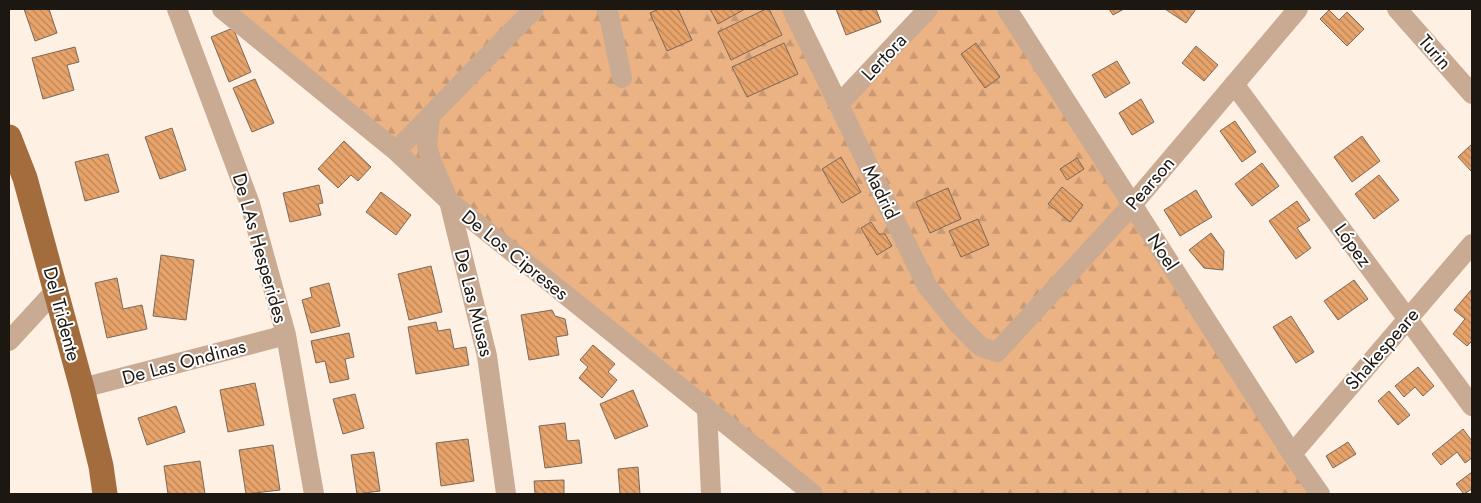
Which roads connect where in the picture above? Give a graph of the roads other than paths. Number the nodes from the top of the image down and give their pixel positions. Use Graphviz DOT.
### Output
graph roads {
  1 [pos="177,9"];
  2 [pos="222,9"];
  3 [pos="534,9"];
  4 [pos="606,9"];
  5 [pos="792,9"];
  6 [pos="928,9"];
  7 [pos="1007,9"];
  8 [pos="1298,9"];
  9 [pos="1397,9"];
  10 [pos="622,78"];
  11 [pos="1234,84"];
  12 [pos="1472,94"];
  13 [pos="839,104"];
  14 [pos="430,117"];
  15 [pos="9,137"];
  16 [pos="396,151"];
  17 [pos="449,201"];
  18 [pos="1132,205"];
  19 [pos="1472,244"];
  20 [pos="56,290"];
  21 [pos="1407,320"];
  22 [pos="286,335"];
  23 [pos="9,341"];
  24 [pos="997,352"];
  25 [pos="82,388"];
  26 [pos="1472,406"];
  27 [pos="707,410"];
  28 [pos="1292,454"];
  29 [pos="105,494"];
  30 [pos="314,494"];
  31 [pos="506,494"];
  32 [pos="711,494"];
  33 [pos="813,494"];
  34 [pos="1320,494"];
  1 -- 22 [label="street, De LAs Hesperides"];
  2 -- 16 [label="street, De Los Cipreses"];
  3 -- 14 [label="street"];
  4 -- 10 [label="street"];
  5 -- 13 [label="street, Madrid"];
  6 -- 13 [label="street, Lertora"];
  7 -- 18 [label="street, Noel"];
  8 -- 11 [label="street, Pearson"];
  9 -- 12 [label="street, Turin"];
  11 -- 18 [label="street, Pearson"];
  11 -- 21 [label="street, López"];
  13 -- 24 [label="street, Madrid"];
  14 -- 16 [label="street"];
  14 -- 17 [label="street, De Las Musas"];
  15 -- 20 [label="main road, Del Tridente"];
  16 -- 17 [label="street, De Los Cipreses"];
  17 -- 27 [label="street, De Los Cipreses"];
  17 -- 31 [label="street, De Las Musas"];
  18 -- 24 [label="street, Pearson"];
  18 -- 28 [label="street, Noel"];
  19 -- 21 [label="street, Shakespeare"];
  20 -- 23 [label="street"];
  20 -- 25 [label="main road, Del Tridente"];
  21 -- 26 [label="street, López"];
  21 -- 28 [label="street, Shakespeare"];
  22 -- 25 [label="street, De Las Ondinas"];
  22 -- 30 [label="street, De LAs Hesperides"];
  25 -- 29 [label="main road, Del Tridente"];
  27 -- 32 [label="street"];
  27 -- 33 [label="street, De Los Cipreses"];
  28 -- 34 [label="street, Noel"];
}
